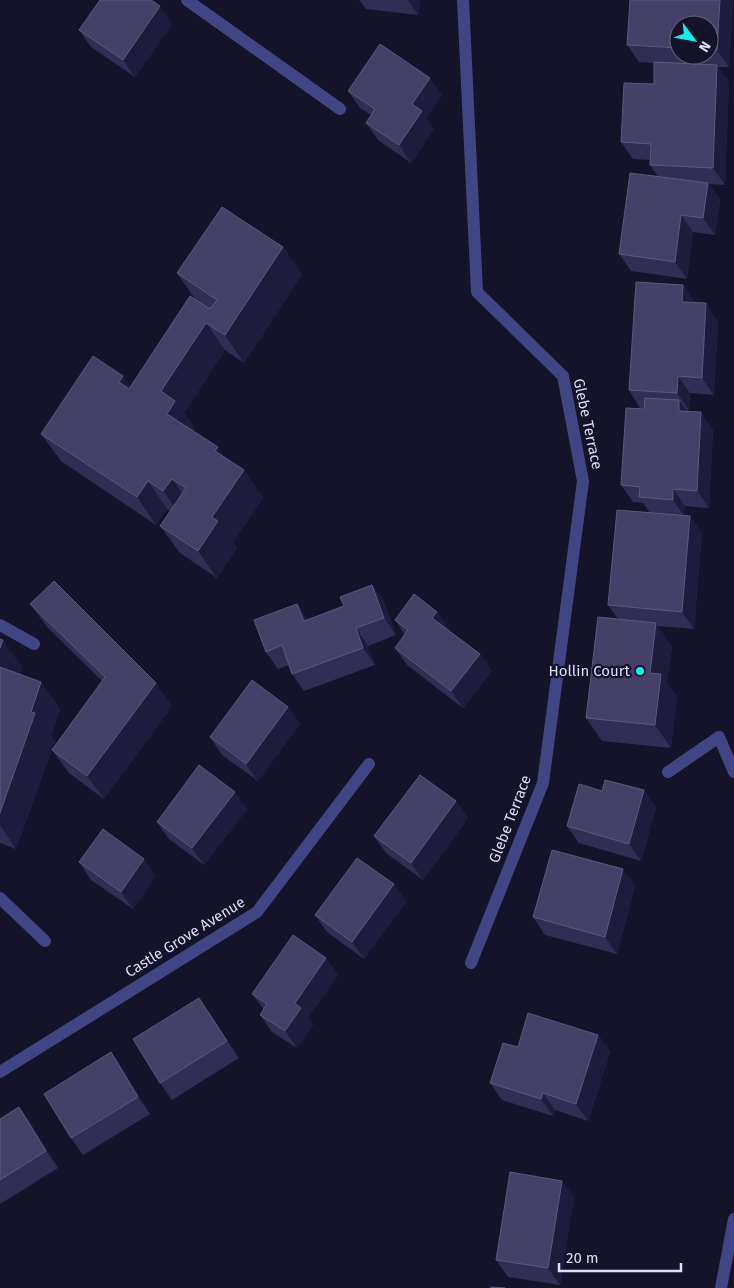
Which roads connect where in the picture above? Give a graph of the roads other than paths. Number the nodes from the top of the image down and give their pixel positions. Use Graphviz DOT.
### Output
graph roads {
  1 [pos="187,0"];
  2 [pos="463,0"];
  3 [pos="340,109"];
  4 [pos="0,625"];
  5 [pos="34,644"];
  6 [pos="369,764"];
  7 [pos="668,772"];
  8 [pos="734,772"];
  9 [pos="0,898"];
  10 [pos="45,941"];
  11 [pos="471,963"];
  12 [pos="0,1072"];
  13 [pos="734,1219"];
  14 [pos="721,1288"];
  1 -- 3 [label="street"];
  2 -- 11 [label="street, Glebe Terrace"];
  4 -- 5 [label="street"];
  6 -- 12 [label="street, Castle Grove Avenue"];
  7 -- 8 [label="street"];
  9 -- 10 [label="street"];
  13 -- 14 [label="street"];
}
